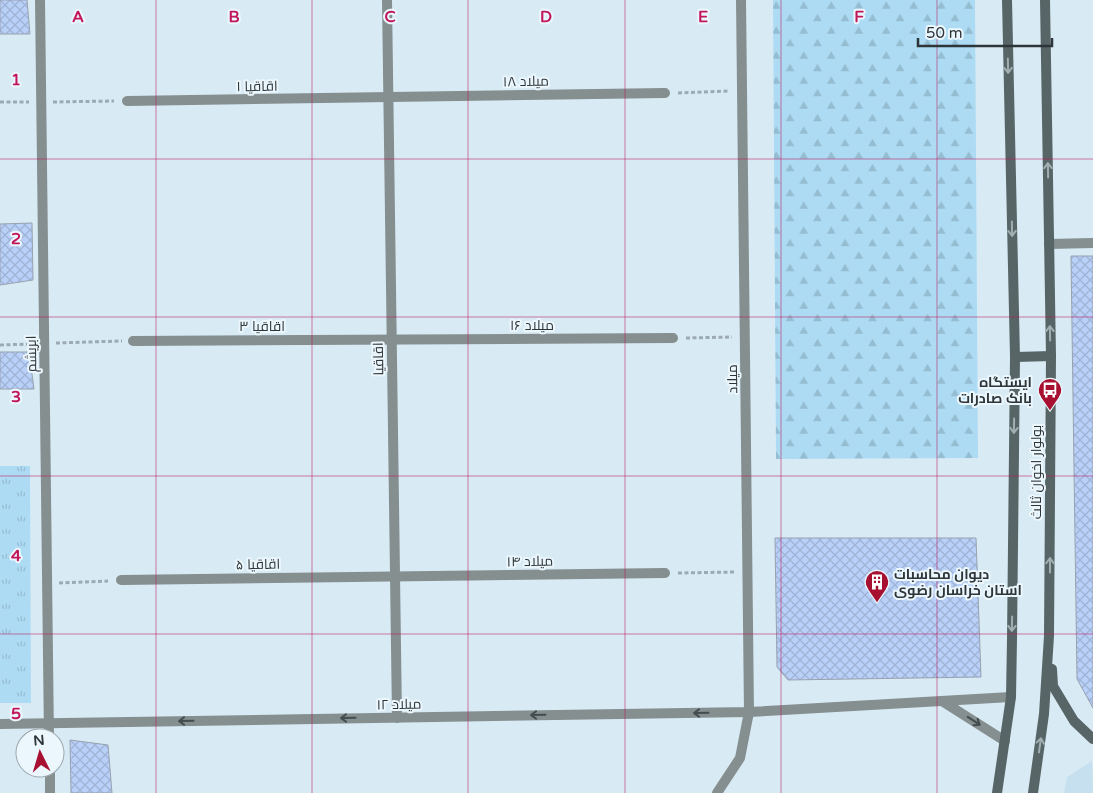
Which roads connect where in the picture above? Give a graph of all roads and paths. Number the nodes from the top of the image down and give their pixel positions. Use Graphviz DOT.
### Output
graph roads {
  1 [pos="40,0"];
  2 [pos="387,0"];
  3 [pos="741,0"];
  4 [pos="1007,0"];
  5 [pos="1045,0"];
  6 [pos="742,91"];
  7 [pos="665,93"];
  8 [pos="388,97"];
  9 [pos="127,101"];
  10 [pos="0,102"];
  11 [pos="41,102"];
  12 [pos="1093,243"];
  13 [pos="1050,244"];
  14 [pos="745,337"];
  15 [pos="673,338"];
  16 [pos="392,339"];
  17 [pos="134,340"];
  18 [pos="44,343"];
  19 [pos="0,345"];
  20 [pos="1051,356"];
  21 [pos="1015,357"];
  22 [pos="748,572"];
  23 [pos="665,573"];
  24 [pos="395,576"];
  25 [pos="121,580"];
  26 [pos="47,584"];
  27 [pos="1049,636"];
  28 [pos="1011,697"];
  29 [pos="942,701"];
  30 [pos="749,712"];
  31 [pos="397,718"];
  32 [pos="49,723"];
  33 [pos="0,724"];
  34 [pos="49,728"];
  35 [pos="1093,739"];
  36 [pos="1005,741"];
  37 [pos="50,778"];
  38 [pos="50,793"];
  39 [pos="716,793"];
  40 [pos="996,793"];
  41 [pos="1033,793"];
  1 -- 11 [label="street, ابریشم"];
  2 -- 8 [label="street, اقاقیا"];
  3 -- 6 [label="street, میلاد"];
  4 -- 21 [label="street, one-way"];
  13 -- 5 [label="street, بولوار اخوان ثالث, one-way"];
  6 -- 7 [label="path"];
  6 -- 14 [label="street, میلاد"];
  7 -- 8 [label="street, میلاد ۱۸"];
  8 -- 9 [label="street, اقاقیا ۱"];
  8 -- 16 [label="street, اقاقیا"];
  9 -- 11 [label="path"];
  10 -- 11 [label="path"];
  11 -- 18 [label="street, ابریشم"];
  12 -- 13 [label="street"];
  20 -- 13 [label="street, بولوار اخوان ثالث, one-way"];
  14 -- 15 [label="path"];
  14 -- 22 [label="street, میلاد"];
  15 -- 16 [label="street, میلاد ۱۶"];
  16 -- 17 [label="street, اقاقیا ۳"];
  16 -- 24 [label="street, اقاقیا"];
  17 -- 18 [label="path"];
  18 -- 19 [label="path"];
  18 -- 26 [label="street, ابریشم"];
  20 -- 21 [label="street"];
  27 -- 20 [label="street, بولوار اخوان ثالث, one-way"];
  21 -- 28 [label="street, one-way"];
  22 -- 23 [label="path"];
  22 -- 30 [label="street, میلاد"];
  23 -- 24 [label="street, میلاد ۱۴"];
  24 -- 25 [label="street, اقاقیا ۵"];
  24 -- 31 [label="street, اقاقیا"];
  25 -- 26 [label="path"];
  26 -- 32 [label="street, ابریشم"];
  27 -- 35 [label="street"];
  41 -- 27 [label="street, بولوار اخوان ثالث, one-way"];
  28 -- 29 [label="street, میلاد ۱۲"];
  28 -- 36 [label="street"];
  29 -- 30 [label="street, میلاد ۱۲"];
  29 -- 36 [label="street, one-way"];
  30 -- 31 [label="street, میلاد ۱۲, one-way"];
  30 -- 39 [label="street, میلاد"];
  31 -- 32 [label="street, میلاد ۱۲, one-way"];
  32 -- 33 [label="street, میلاد ۱۲"];
  32 -- 34 [label="street, ابریشم"];
  36 -- 40 [label="street"];
  37 -- 38 [label="street"];
}
